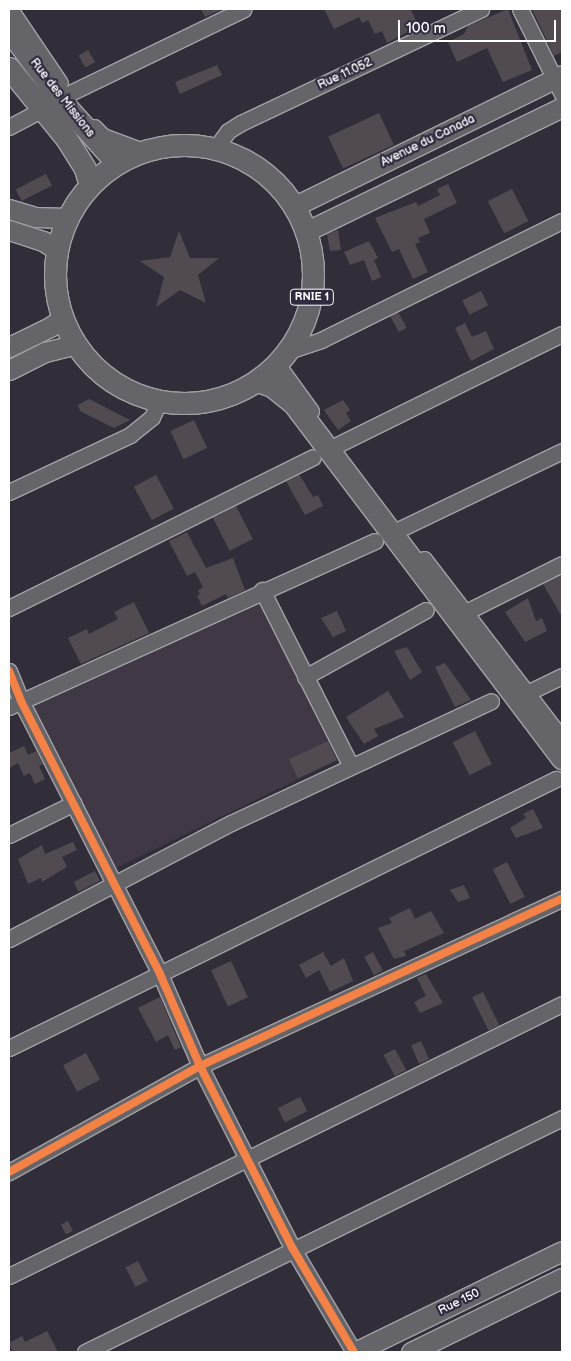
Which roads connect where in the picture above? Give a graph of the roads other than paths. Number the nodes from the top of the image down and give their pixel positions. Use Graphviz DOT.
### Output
graph roads {
  1 [pos="244,9"];
  2 [pos="481,9"];
  3 [pos="520,9"];
  4 [pos="14,15"];
  5 [pos="9,68"];
  6 [pos="560,83"];
  7 [pos="68,94"];
  8 [pos="562,107"];
  9 [pos="43,110"];
  10 [pos="9,127"];
  11 [pos="216,149"];
  12 [pos="143,151"];
  13 [pos="117,163"];
  14 [pos="90,186"];
  15 [pos="294,206"];
  16 [pos="9,209"];
  17 [pos="67,218"];
  18 [pos="562,221"];
  19 [pos="307,231"];
  20 [pos="13,234"];
  21 [pos="57,250"];
  22 [pos="63,318"];
  23 [pos="562,334"];
  24 [pos="76,344"];
  25 [pos="9,347"];
  26 [pos="283,357"];
  27 [pos="9,370"];
  28 [pos="257,381"];
  29 [pos="160,400"];
  30 [pos="336,446"];
  31 [pos="562,451"];
  32 [pos="312,458"];
  33 [pos="9,492"];
  34 [pos="400,529"];
  35 [pos="375,540"];
  36 [pos="562,564"];
  37 [pos="262,590"];
  38 [pos="9,608"];
  39 [pos="426,610"];
  40 [pos="466,612"];
  41 [pos="9,671"];
  42 [pos="562,676"];
  43 [pos="305,677"];
  44 [pos="527,693"];
  45 [pos="491,701"];
  46 [pos="15,704"];
  47 [pos="562,739"];
  48 [pos="562,758"];
  49 [pos="350,764"];
  50 [pos="556,779"];
  51 [pos="74,803"];
  52 [pos="9,835"];
  53 [pos="113,883"];
  54 [pos="562,899"];
  55 [pos="9,939"];
  56 [pos="160,974"];
  57 [pos="562,1004"];
  58 [pos="9,1048"];
  59 [pos="200,1066"];
  60 [pos="562,1118"];
  61 [pos="247,1156"];
  62 [pos="9,1172"];
  63 [pos="293,1249"];
  64 [pos="562,1252"];
  65 [pos="9,1276"];
  66 [pos="562,1278"];
  67 [pos="85,1352"];
  68 [pos="355,1352"];
  69 [pos="411,1352"];
  1 -- 7 [label="street"];
  2 -- 11 [label="street, Rue 11.052"];
  3 -- 6 [label="street"];
  4 -- 7 [label="street"];
  4 -- 13 [label="highway, Rue des Missions"];
  5 -- 9 [label="highway, Rue des Missions"];
  6 -- 15 [label="main road, Avenue du Canada"];
  7 -- 12 [label="street"];
  8 -- 19 [label="main road"];
  9 -- 10 [label="street"];
  9 -- 14 [label="highway, Rue des Missions"];
  11 -- 12 [label="highway, RNIE 1"];
  11 -- 15 [label="highway, RNIE 1"];
  12 -- 13 [label="highway, RNIE 1"];
  13 -- 14 [label="highway, RNIE 1"];
  14 -- 17 [label="highway, RNIE 1"];
  15 -- 19 [label="highway, RNIE 1"];
  16 -- 17 [label="main road"];
  17 -- 21 [label="highway, RNIE 1"];
  18 -- 26 [label="street"];
  19 -- 26 [label="highway, RNIE 1"];
  20 -- 21 [label="main road"];
  21 -- 22 [label="highway, RNIE 1"];
  22 -- 24 [label="highway, RNIE 1"];
  22 -- 25 [label="main road"];
  23 -- 30 [label="street"];
  24 -- 27 [label="main road"];
  24 -- 29 [label="highway, RNIE 1"];
  26 -- 28 [label="highway, RNIE 1"];
  26 -- 30 [label="street"];
  28 -- 29 [label="highway, RNIE 1"];
  28 -- 48 [label="highway"];
  29 -- 33 [label="street"];
  30 -- 34 [label="street"];
  31 -- 34 [label="street"];
  32 -- 38 [label="street"];
  34 -- 40 [label="street"];
  35 -- 37 [label="street"];
  36 -- 40 [label="street"];
  37 -- 43 [label="street"];
  37 -- 46 [label="street"];
  39 -- 43 [label="street"];
  40 -- 44 [label="street"];
  41 -- 46 [label="street"];
  42 -- 44 [label="street"];
  43 -- 49 [label="street"];
  44 -- 47 [label="street"];
  45 -- 49 [label="street"];
  46 -- 51 [label="street"];
  49 -- 53 [label="street"];
  50 -- 56 [label="street"];
  51 -- 52 [label="street"];
  51 -- 53 [label="street"];
  53 -- 55 [label="street"];
  53 -- 56 [label="street"];
  54 -- 59 [label="street"];
  56 -- 58 [label="street"];
  56 -- 59 [label="street"];
  57 -- 61 [label="street"];
  59 -- 61 [label="street"];
  59 -- 62 [label="street"];
  60 -- 63 [label="street"];
  61 -- 63 [label="street"];
  61 -- 65 [label="street"];
  63 -- 67 [label="street"];
  63 -- 68 [label="street"];
  64 -- 68 [label="main road, Rue 150"];
  66 -- 69 [label="main road, Rue 150"];
}
